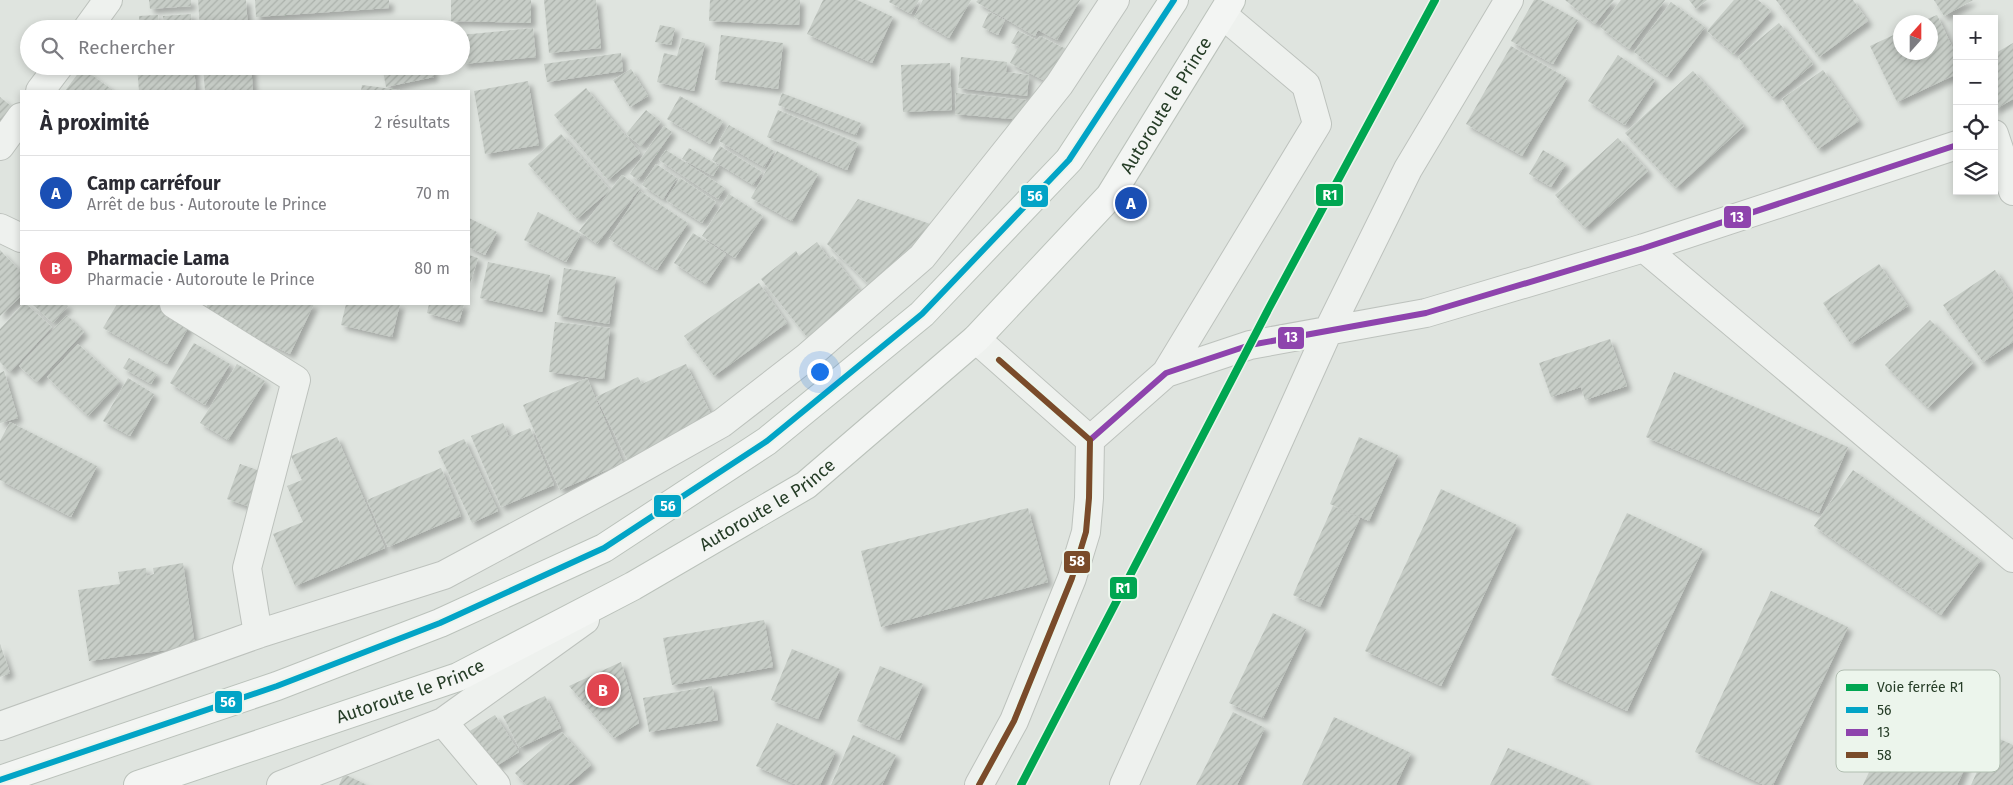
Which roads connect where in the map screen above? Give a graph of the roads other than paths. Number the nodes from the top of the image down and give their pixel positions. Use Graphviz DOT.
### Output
graph roads {
  1 [pos="108,0"];
  2 [pos="1115,0"];
  3 [pos="1174,0"];
  4 [pos="1509,0"];
  5 [pos="1227,7"];
  6 [pos="93,20"];
  7 [pos="52,75"];
  8 [pos="41,90"];
  9 [pos="20,118"];
  10 [pos="2013,126"];
  11 [pos="1998,132"];
  12 [pos="1998,145"];
  13 [pos="0,146"];
  14 [pos="1953,146"];
  15 [pos="2013,190"];
  16 [pos="0,228"];
  17 [pos="20,238"];
  18 [pos="1644,248"];
  19 [pos="176,305"];
  20 [pos="1328,331"];
  21 [pos="976,339"];
  22 [pos="1166,373"];
  23 [pos="1090,440"];
  24 [pos="2013,558"];
  25 [pos="633,586"];
  26 [pos="258,634"];
  27 [pos="443,722"];
  28 [pos="0,726"];
  29 [pos="0,780"];
  30 [pos="138,785"];
  31 [pos="282,785"];
  32 [pos="496,785"];
  33 [pos="979,785"];
  34 [pos="1124,785"];
  1 -- 6 [label="street"];
  2 -- 26 [label="street"];
  3 -- 29 [label="main road"];
  4 -- 20 [label="street"];
  5 -- 21 [label="main road, Autoroute le Prince"];
  5 -- 22 [label="street"];
  7 -- 8 [label="street"];
  9 -- 13 [label="street"];
  10 -- 11 [label="street"];
  12 -- 15 [label="street"];
  14 -- 18 [label="street"];
  16 -- 17 [label="street"];
  18 -- 20 [label="street"];
  18 -- 24 [label="street"];
  19 -- 26 [label="street"];
  20 -- 22 [label="street"];
  20 -- 34 [label="street"];
  21 -- 23 [label="street"];
  21 -- 25 [label="main road, Autoroute le Prince"];
  22 -- 23 [label="street"];
  23 -- 33 [label="street"];
  25 -- 27 [label="street"];
  25 -- 30 [label="main road, Autoroute le Prince"];
  26 -- 28 [label="street"];
  27 -- 31 [label="street"];
  27 -- 32 [label="street"];
}
